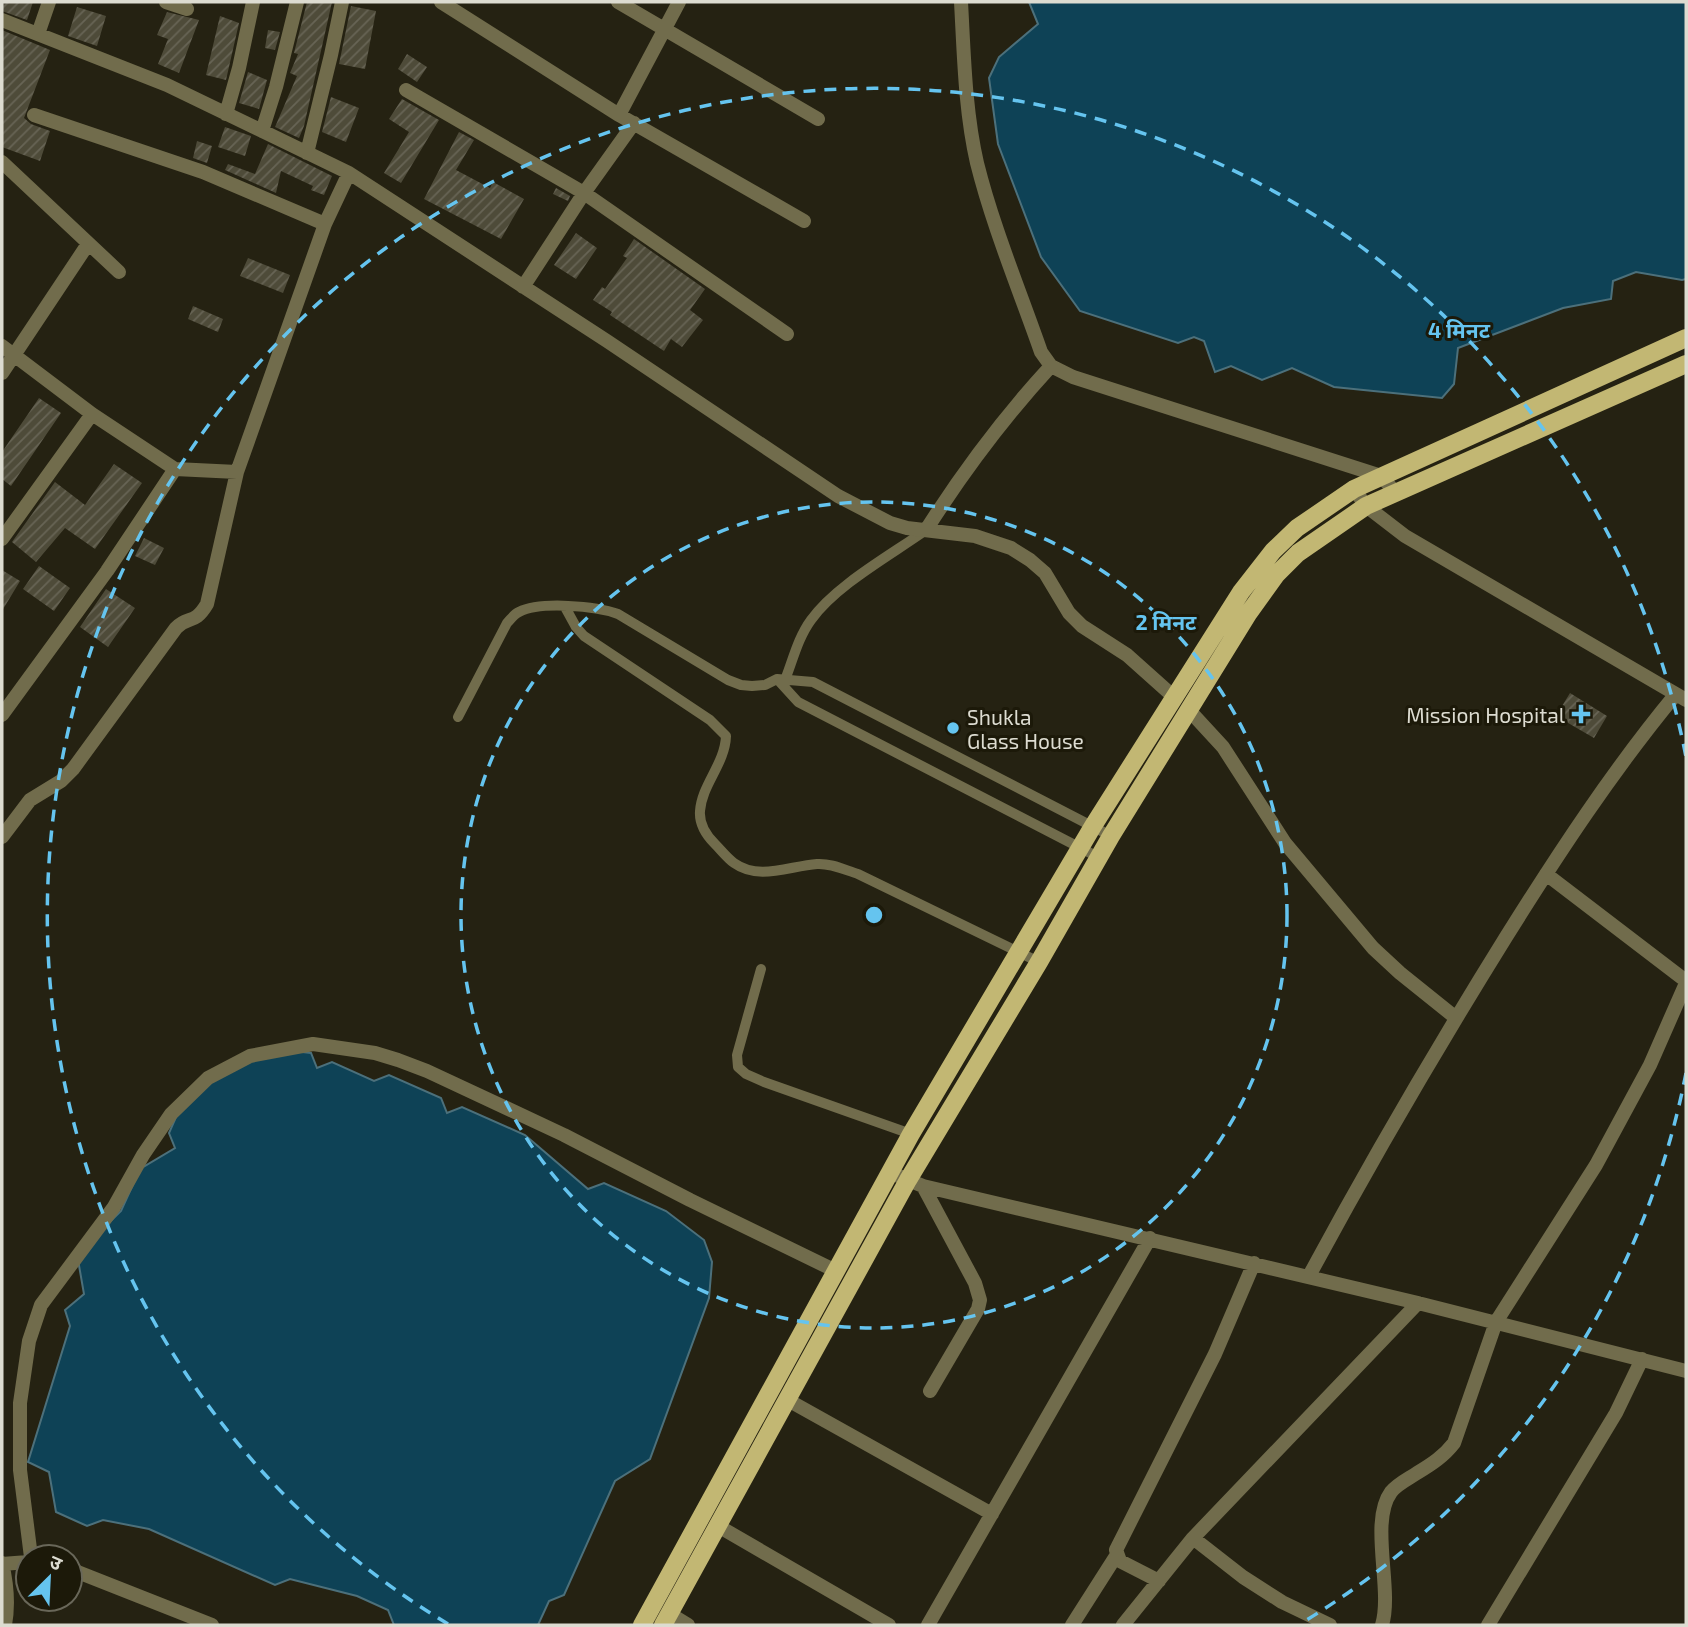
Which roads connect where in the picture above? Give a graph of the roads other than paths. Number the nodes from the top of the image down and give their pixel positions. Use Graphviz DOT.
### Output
graph roads {
  1 [pos="49,2"];
  2 [pos="166,2"];
  3 [pos="253,2"];
  4 [pos="297,2"];
  5 [pos="342,2"];
  6 [pos="442,2"];
  7 [pos="618,2"];
  8 [pos="679,2"];
  9 [pos="961,2"];
  10 [pos="187,9"];
  11 [pos="2,20"];
  12 [pos="664,28"];
  13 [pos="38,34"];
  14 [pos="407,90"];
  15 [pos="226,114"];
  16 [pos="34,115"];
  17 [pos="619,115"];
  18 [pos="818,119"];
  19 [pos="634,123"];
  20 [pos="262,131"];
  21 [pos="307,153"];
  22 [pos="2,162"];
  23 [pos="349,173"];
  24 [pos="584,193"];
  25 [pos="804,221"];
  26 [pos="325,224"];
  27 [pos="88,244"];
  28 [pos="119,272"];
  29 [pos="523,287"];
  30 [pos="787,334"];
  31 [pos="1686,338"];
  32 [pos="2,346"];
  33 [pos="15,355"];
  34 [pos="1686,364"];
  35 [pos="1051,366"];
  36 [pos="2,373"];
  37 [pos="92,414"];
  38 [pos="175,469"];
  39 [pos="237,471"];
  40 [pos="1381,475"];
  41 [pos="1354,489"];
  42 [pos="1395,492"];
  43 [pos="1366,506"];
  44 [pos="926,530"];
  45 [pos="2,539"];
  46 [pos="565,607"];
  47 [pos="782,681"];
  48 [pos="1174,697"];
  49 [pos="1681,697"];
  50 [pos="1188,709"];
  51 [pos="2,715"];
  52 [pos="458,717"];
  53 [pos="1093,826"];
  54 [pos="1111,836"];
  55 [pos="2,837"];
  56 [pos="1080,847"];
  57 [pos="1098,857"];
  58 [pos="1546,874"];
  59 [pos="1018,951"];
  60 [pos="1039,962"];
  61 [pos="761,969"];
  62 [pos="1686,982"];
  63 [pos="1677,1004"];
  64 [pos="1456,1017"];
  65 [pos="1686,1017"];
  66 [pos="911,1134"];
  67 [pos="889,1172"];
  68 [pos="916,1183"];
  69 [pos="1150,1238"];
  70 [pos="1254,1263"];
  71 [pos="836,1271"];
  72 [pos="1309,1276"];
  73 [pos="1418,1303"];
  74 [pos="1496,1322"];
  75 [pos="1642,1359"];
  76 [pos="1686,1371"];
  77 [pos="930,1391"];
  78 [pos="786,1399"];
  79 [pos="992,1514"];
  80 [pos="718,1526"];
  81 [pos="1194,1538"];
  82 [pos="29,1543"];
  83 [pos="1116,1556"];
  84 [pos="2,1564"];
  85 [pos="84,1575"];
  86 [pos="1159,1581"];
  87 [pos="666,1620"];
  88 [pos="5,1625"];
  89 [pos="212,1625"];
  90 [pos="642,1625"];
  91 [pos="688,1625"];
  92 [pos="888,1625"];
  93 [pos="928,1625"];
  94 [pos="1072,1625"];
  95 [pos="1123,1625"];
  96 [pos="1330,1625"];
  97 [pos="1382,1625"];
  98 [pos="1488,1625"];
  1 -- 13 [label="street"];
  2 -- 10 [label="street"];
  3 -- 15 [label="street"];
  4 -- 20 [label="street"];
  5 -- 21 [label="street"];
  6 -- 17 [label="street"];
  7 -- 12 [label="street"];
  8 -- 12 [label="street"];
  9 -- 35 [label="street"];
  11 -- 13 [label="street"];
  12 -- 17 [label="street"];
  12 -- 18 [label="street"];
  13 -- 15 [label="street"];
  14 -- 24 [label="street"];
  15 -- 20 [label="street"];
  16 -- 26 [label="street"];
  17 -- 19 [label="street"];
  19 -- 24 [label="street"];
  19 -- 25 [label="street"];
  20 -- 21 [label="street"];
  21 -- 23 [label="street"];
  22 -- 27 [label="street"];
  23 -- 26 [label="street"];
  23 -- 29 [label="street"];
  24 -- 29 [label="street"];
  24 -- 30 [label="street"];
  26 -- 39 [label="street"];
  27 -- 28 [label="street"];
  27 -- 33 [label="street"];
  29 -- 44 [label="street"];
  31 -- 40 [label="main road"];
  32 -- 33 [label="street"];
  33 -- 36 [label="street"];
  33 -- 37 [label="street"];
  34 -- 42 [label="main road"];
  35 -- 40 [label="street"];
  35 -- 44 [label="street"];
  37 -- 38 [label="street"];
  37 -- 45 [label="street"];
  38 -- 39 [label="street"];
  38 -- 51 [label="street"];
  39 -- 55 [label="street"];
  40 -- 41 [label="main road"];
  40 -- 42 [label="street"];
  41 -- 43 [label="street"];
  41 -- 48 [label="main road"];
  42 -- 43 [label="main road"];
  43 -- 49 [label="street"];
  43 -- 50 [label="main road"];
  44 -- 47 [label="lane"];
  44 -- 48 [label="street"];
  46 -- 47 [label="lane"];
  46 -- 52 [label="lane"];
  46 -- 59 [label="lane"];
  47 -- 53 [label="lane"];
  47 -- 56 [label="lane"];
  48 -- 53 [label="main road"];
  49 -- 58 [label="street"];
  50 -- 54 [label="main road"];
  50 -- 64 [label="street"];
  53 -- 54 [label="lane"];
  53 -- 56 [label="main road"];
  54 -- 57 [label="main road"];
  56 -- 57 [label="lane"];
  56 -- 59 [label="main road"];
  57 -- 60 [label="main road"];
  58 -- 62 [label="street"];
  58 -- 64 [label="street"];
  59 -- 60 [label="lane"];
  59 -- 66 [label="main road"];
  60 -- 68 [label="main road"];
  61 -- 66 [label="lane"];
  62 -- 63 [label="street"];
  63 -- 65 [label="street"];
  63 -- 74 [label="street"];
  64 -- 72 [label="street"];
  66 -- 67 [label="main road"];
  67 -- 68 [label="street"];
  67 -- 71 [label="main road"];
  68 -- 69 [label="street"];
  68 -- 77 [label="street"];
  68 -- 78 [label="main road"];
  69 -- 70 [label="street"];
  69 -- 79 [label="street"];
  70 -- 72 [label="street"];
  70 -- 83 [label="street"];
  71 -- 82 [label="street"];
  71 -- 90 [label="main road"];
  72 -- 73 [label="street"];
  73 -- 74 [label="street"];
  73 -- 81 [label="street"];
  74 -- 75 [label="street"];
  74 -- 97 [label="street"];
  75 -- 76 [label="street"];
  75 -- 98 [label="street"];
  78 -- 79 [label="street"];
  78 -- 80 [label="main road"];
  79 -- 93 [label="street"];
  80 -- 87 [label="main road"];
  80 -- 92 [label="street"];
  81 -- 86 [label="street"];
  81 -- 96 [label="street"];
  83 -- 86 [label="street"];
  83 -- 94 [label="street"];
  84 -- 88 [label="street"];
  85 -- 89 [label="street"];
  86 -- 95 [label="street"];
  87 -- 91 [label="street"];
}
